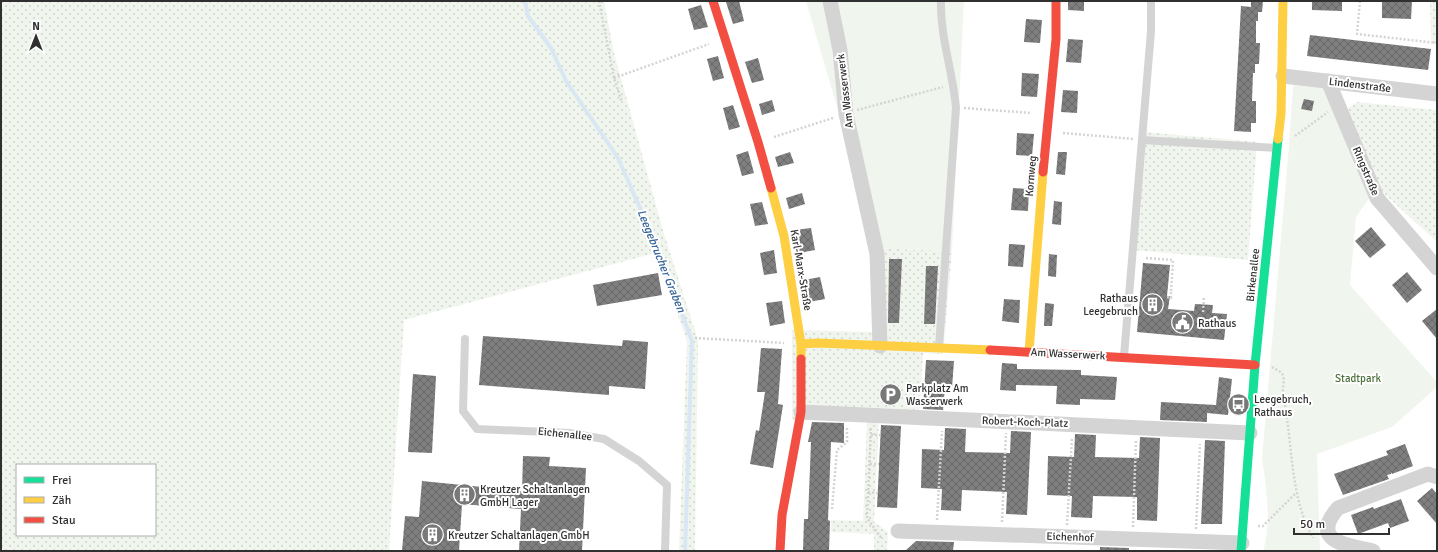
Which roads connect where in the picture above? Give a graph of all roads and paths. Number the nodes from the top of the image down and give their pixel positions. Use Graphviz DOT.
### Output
graph roads {
  1 [pos="599,1"];
  2 [pos="713,1"];
  3 [pos="830,1"];
  4 [pos="942,1"];
  5 [pos="1056,1"];
  6 [pos="1151,1"];
  7 [pos="1283,1"];
  8 [pos="1360,1"];
  9 [pos="725,38"];
  10 [pos="1437,43"];
  11 [pos="1283,76"];
  12 [pos="614,78"];
  13 [pos="1328,81"];
  14 [pos="954,85"];
  15 [pos="1437,94"];
  16 [pos="622,102"];
  17 [pos="1338,104"];
  18 [pos="956,108"];
  19 [pos="846,114"];
  20 [pos="1048,114"];
  21 [pos="1047,131"];
  22 [pos="1142,140"];
  23 [pos="758,142"];
  24 [pos="1278,148"];
  25 [pos="1146,258"];
  26 [pos="1437,268"];
  27 [pos="1204,296"];
  28 [pos="1167,298"];
  29 [pos="1203,312"];
  30 [pos="694,338"];
  31 [pos="465,339"];
  32 [pos="801,344"];
  33 [pos="880,346"];
  34 [pos="938,348"];
  35 [pos="1029,352"];
  36 [pos="1124,357"];
  37 [pos="1255,365"];
  38 [pos="801,412"];
  39 [pos="847,414"];
  40 [pos="872,415"];
  41 [pos="942,418"];
  42 [pos="1007,421"];
  43 [pos="1072,424"];
  44 [pos="1137,427"];
  45 [pos="1200,430"];
  46 [pos="1250,433"];
  47 [pos="871,435"];
  48 [pos="880,435"];
  49 [pos="870,464"];
  50 [pos="879,464"];
  51 [pos="1437,477"];
  52 [pos="868,492"];
  53 [pos="877,493"];
  54 [pos="1296,493"];
  55 [pos="832,509"];
  56 [pos="1243,525"];
  57 [pos="898,531"];
  58 [pos="937,533"];
  59 [pos="1001,535"];
  60 [pos="1066,537"];
  61 [pos="1313,538"];
  62 [pos="882,539"];
  63 [pos="1132,539"];
  64 [pos="1195,541"];
  65 [pos="1242,547"];
  66 [pos="666,551"];
  67 [pos="780,551"];
  68 [pos="1373,551"];
  1 -- 12 [label="path"];
  2 -- 9 [label="street, Karl-Marx-Straße"];
  3 -- 19 [label="street, Am Wasserwerk"];
  4 -- 14 [label="lane"];
  5 -- 20 [label="street, Kornweg"];
  6 -- 22 [label="lane"];
  7 -- 11 [label="street, Birkenallee"];
  8 -- 10 [label="path"];
  9 -- 12 [label="path"];
  9 -- 23 [label="street, Karl-Marx-Straße"];
  11 -- 13 [label="street, Lindenstraße"];
  11 -- 24 [label="street, Birkenallee"];
  12 -- 16 [label="path"];
  13 -- 15 [label="street, Lindenstraße"];
  13 -- 17 [label="street, Ringstraße"];
  14 -- 18 [label="lane"];
  14 -- 19 [label="path"];
  17 -- 24 [label="path"];
  17 -- 26 [label="street, Ringstraße"];
  18 -- 20 [label="path"];
  18 -- 34 [label="lane"];
  19 -- 23 [label="path"];
  19 -- 33 [label="street, Am Wasserwerk"];
  20 -- 21 [label="street, Kornweg"];
  21 -- 22 [label="path"];
  21 -- 35 [label="street, Kornweg"];
  22 -- 24 [label="lane"];
  22 -- 36 [label="lane"];
  23 -- 32 [label="street, Karl-Marx-Straße"];
  24 -- 37 [label="street, Birkenallee"];
  25 -- 28 [label="path"];
  27 -- 29 [label="path"];
  30 -- 32 [label="path"];
  31 -- 66 [label="lane, Eichenallee"];
  32 -- 33 [label="street, Am Wasserwerk"];
  32 -- 38 [label="street, Karl-Marx-Straße"];
  33 -- 34 [label="street, Am Wasserwerk"];
  34 -- 35 [label="street, Am Wasserwerk"];
  35 -- 36 [label="street, Am Wasserwerk"];
  36 -- 37 [label="street, Am Wasserwerk"];
  37 -- 46 [label="street, Birkenallee"];
  37 -- 54 [label="path"];
  38 -- 39 [label="street, Robert-Koch-Platz"];
  38 -- 67 [label="street, Karl-Marx-Straße"];
  39 -- 40 [label="street, Robert-Koch-Platz"];
  39 -- 55 [label="path"];
  40 -- 41 [label="street, Robert-Koch-Platz"];
  40 -- 47 [label="path"];
  41 -- 42 [label="street, Robert-Koch-Platz"];
  41 -- 58 [label="path"];
  42 -- 43 [label="street, Robert-Koch-Platz"];
  42 -- 59 [label="path"];
  43 -- 44 [label="street, Robert-Koch-Platz"];
  43 -- 60 [label="path"];
  44 -- 45 [label="street, Robert-Koch-Platz"];
  44 -- 63 [label="path"];
  45 -- 46 [label="street, Robert-Koch-Platz"];
  45 -- 64 [label="path"];
  46 -- 56 [label="street, Birkenallee"];
  47 -- 48 [label="path"];
  47 -- 49 [label="path"];
  49 -- 50 [label="path"];
  49 -- 52 [label="path"];
  51 -- 68 [label="street"];
  52 -- 53 [label="path"];
  52 -- 62 [label="path"];
  54 -- 56 [label="path"];
  54 -- 61 [label="path"];
  56 -- 65 [label="street, Birkenallee"];
  57 -- 58 [label="street, Eichenhof"];
  58 -- 59 [label="street, Eichenhof"];
  59 -- 60 [label="street, Eichenhof"];
  60 -- 63 [label="street, Eichenhof"];
  63 -- 64 [label="street, Eichenhof"];
  64 -- 65 [label="street, Eichenhof"];
}
